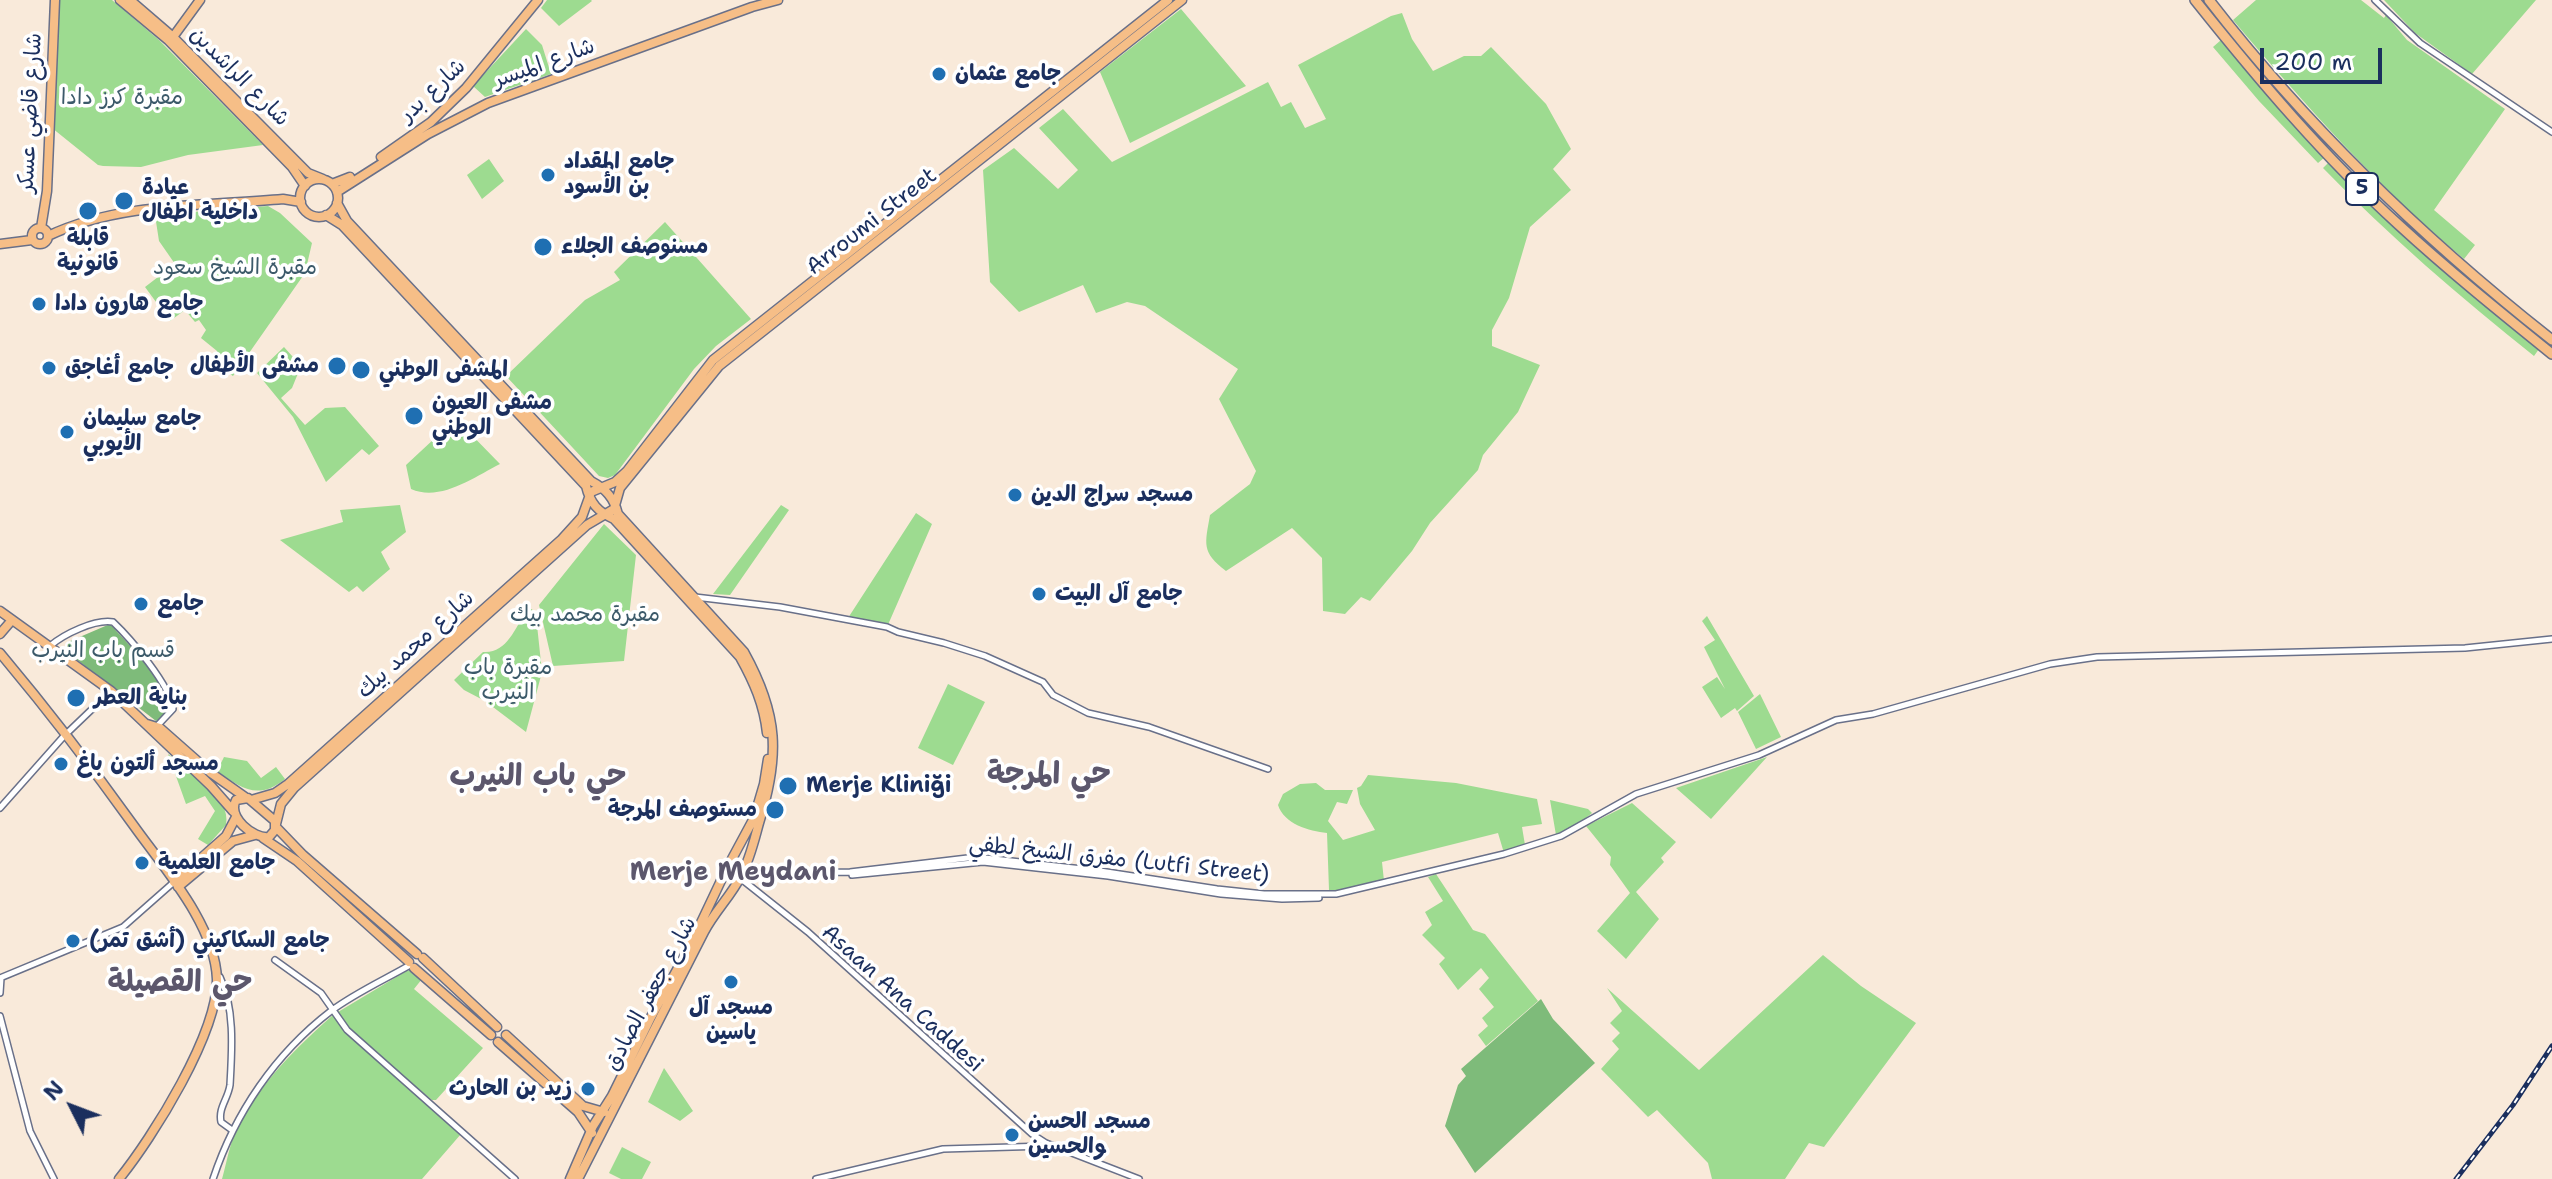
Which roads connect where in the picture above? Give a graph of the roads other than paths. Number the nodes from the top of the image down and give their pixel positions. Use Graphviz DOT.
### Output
graph roads {
  1 [pos="55,0"];
  2 [pos="120,0"];
  3 [pos="130,0"];
  4 [pos="200,0"];
  5 [pos="538,0"];
  6 [pos="778,0"];
  7 [pos="1168,0"];
  8 [pos="1182,0"];
  9 [pos="2195,0"];
  10 [pos="2209,0"];
  11 [pos="2375,0"];
  12 [pos="173,37"];
  13 [pos="2552,132"];
  14 [pos="331,185"];
  15 [pos="304,188"];
  16 [pos="283,199"];
  17 [pos="301,202"];
  18 [pos="337,203"];
  19 [pos="326,215"];
  20 [pos="44,231"];
  21 [pos="32,238"];
  22 [pos="0,241"];
  23 [pos="2552,340"];
  24 [pos="2552,354"];
  25 [pos="602,487"];
  26 [pos="589,499"];
  27 [pos="615,502"];
  28 [pos="602,514"];
  29 [pos="694,597"];
  30 [pos="0,611"];
  31 [pos="12,620"];
  32 [pos="0,634"];
  33 [pos="2552,639"];
  34 [pos="50,646"];
  35 [pos="0,653"];
  36 [pos="111,691"];
  37 [pos="146,724"];
  38 [pos="157,726"];
  39 [pos="67,733"];
  40 [pos="1268,769"];
  41 [pos="248,799"];
  42 [pos="0,808"];
  43 [pos="234,814"];
  44 [pos="276,826"];
  45 [pos="260,836"];
  46 [pos="735,852"];
  47 [pos="1487,858"];
  48 [pos="749,859"];
  49 [pos="742,875"];
  50 [pos="328,882"];
  51 [pos="176,884"];
  52 [pos="718,888"];
  53 [pos="336,890"];
  54 [pos="728,896"];
  55 [pos="420,956"];
  56 [pos="275,960"];
  57 [pos="411,965"];
  58 [pos="215,966"];
  59 [pos="0,978"];
  60 [pos="0,993"];
  61 [pos="333,1009"];
  62 [pos="0,1016"];
  63 [pos="494,1031"];
  64 [pos="506,1035"];
  65 [pos="498,1042"];
  66 [pos="606,1115"];
  67 [pos="232,1130"];
  68 [pos="591,1131"];
  69 [pos="600,1137"];
  70 [pos="1041,1145"];
  71 [pos="54,1179"];
  72 [pos="119,1179"];
  73 [pos="213,1179"];
  74 [pos="515,1179"];
  75 [pos="570,1179"];
  76 [pos="578,1179"];
  77 [pos="816,1179"];
  78 [pos="1132,1179"];
  79 [pos="1139,1179"];
  1 -- 20 [label="main road, شارع قاضي عسكر"];
  2 -- 15 [label="main road, شارع الراشدين"];
  3 -- 12 [label="main road, شارع الراشدين"];
  4 -- 12 [label="main road"];
  5 -- 14 [label="main road, شارع بدر"];
  6 -- 14 [label="main road, شارع الميسر"];
  7 -- 25 [label="main road, Arroumi Street"];
  8 -- 27 [label="main road, Arroumi Street"];
  9 -- 24 [label="highway, 5"];
  10 -- 23 [label="highway, 5"];
  11 -- 13 [label="street"];
  12 -- 14 [label="main road, شارع الراشدين"];
  14 -- 15 [label="main road"];
  14 -- 18 [label="main road"];
  15 -- 16 [label="main road"];
  15 -- 17 [label="main road"];
  16 -- 17 [label="main road"];
  16 -- 20 [label="main road"];
  17 -- 19 [label="main road"];
  18 -- 19 [label="main road"];
  18 -- 25 [label="main road"];
  19 -- 26 [label="main road"];
  20 -- 21 [label="main road"];
  20 -- 21 [label="main road"];
  21 -- 22 [label="main road"];
  25 -- 26 [label="main road"];
  25 -- 27 [label="main road"];
  26 -- 28 [label="main road"];
  26 -- 41 [label="main road, شارع محمد بيك"];
  27 -- 28 [label="main road"];
  27 -- 29 [label="main road, شارع جعفر الصادق"];
  28 -- 44 [label="main road, شارع محمد بيك"];
  28 -- 46 [label="main road, شارع جعفر الصادق"];
  29 -- 40 [label="street"];
  29 -- 48 [label="main road, شارع جعفر الصادق"];
  30 -- 31 [label="main road"];
  31 -- 32 [label="main road"];
  31 -- 34 [label="main road"];
  33 -- 47 [label="street"];
  34 -- 36 [label="main road"];
  34 -- 38 [label="street"];
  35 -- 39 [label="main road"];
  36 -- 37 [label="main road"];
  36 -- 39 [label="street"];
  37 -- 38 [label="main road"];
  37 -- 43 [label="main road"];
  38 -- 41 [label="main road"];
  39 -- 42 [label="street"];
  39 -- 51 [label="main road"];
  41 -- 43 [label="main road"];
  41 -- 44 [label="main road"];
  43 -- 45 [label="main road"];
  43 -- 51 [label="main road"];
  44 -- 45 [label="main road"];
  44 -- 50 [label="main road"];
  45 -- 50 [label="main road"];
  45 -- 51 [label="main road"];
  46 -- 48 [label="main road"];
  46 -- 52 [label="main road, شارع جعفر الصادق"];
  47 -- 49 [label="street, مفرق الشيخ لطفي (Lutfi Street)"];
  47 -- 49 [label="street"];
  48 -- 49 [label="main road, شارع جعفر الصادق"];
  49 -- 54 [label="main road, شارع جعفر الصادق"];
  49 -- 70 [label="street, Asaan Ana Caddesi"];
  49 -- 79 [label="street, Asaan Ana Caddesi"];
  50 -- 53 [label="main road"];
  51 -- 58 [label="main road"];
  51 -- 59 [label="street"];
  52 -- 54 [label="main road"];
  52 -- 66 [label="main road, شارع جعفر الصادق"];
  53 -- 55 [label="main road"];
  53 -- 57 [label="main road"];
  54 -- 66 [label="main road, شارع جعفر الصادق"];
  55 -- 57 [label="main road"];
  55 -- 63 [label="main road"];
  56 -- 61 [label="street"];
  57 -- 61 [label="street"];
  57 -- 63 [label="main road"];
  58 -- 67 [label="street"];
  58 -- 72 [label="main road"];
  59 -- 60 [label="street"];
  61 -- 67 [label="street"];
  61 -- 74 [label="street"];
  62 -- 71 [label="street"];
  63 -- 64 [label="main road"];
  63 -- 65 [label="main road"];
  64 -- 65 [label="main road"];
  64 -- 66 [label="main road"];
  65 -- 68 [label="main road"];
  66 -- 68 [label="main road, شارع جعفر الصادق"];
  66 -- 69 [label="main road, شارع جعفر الصادق"];
  67 -- 73 [label="street"];
  68 -- 69 [label="main road"];
  68 -- 75 [label="main road, شارع جعفر الصادق"];
  69 -- 76 [label="main road, شارع جعفر الصادق"];
  70 -- 77 [label="street"];
  70 -- 78 [label="street"];
}
